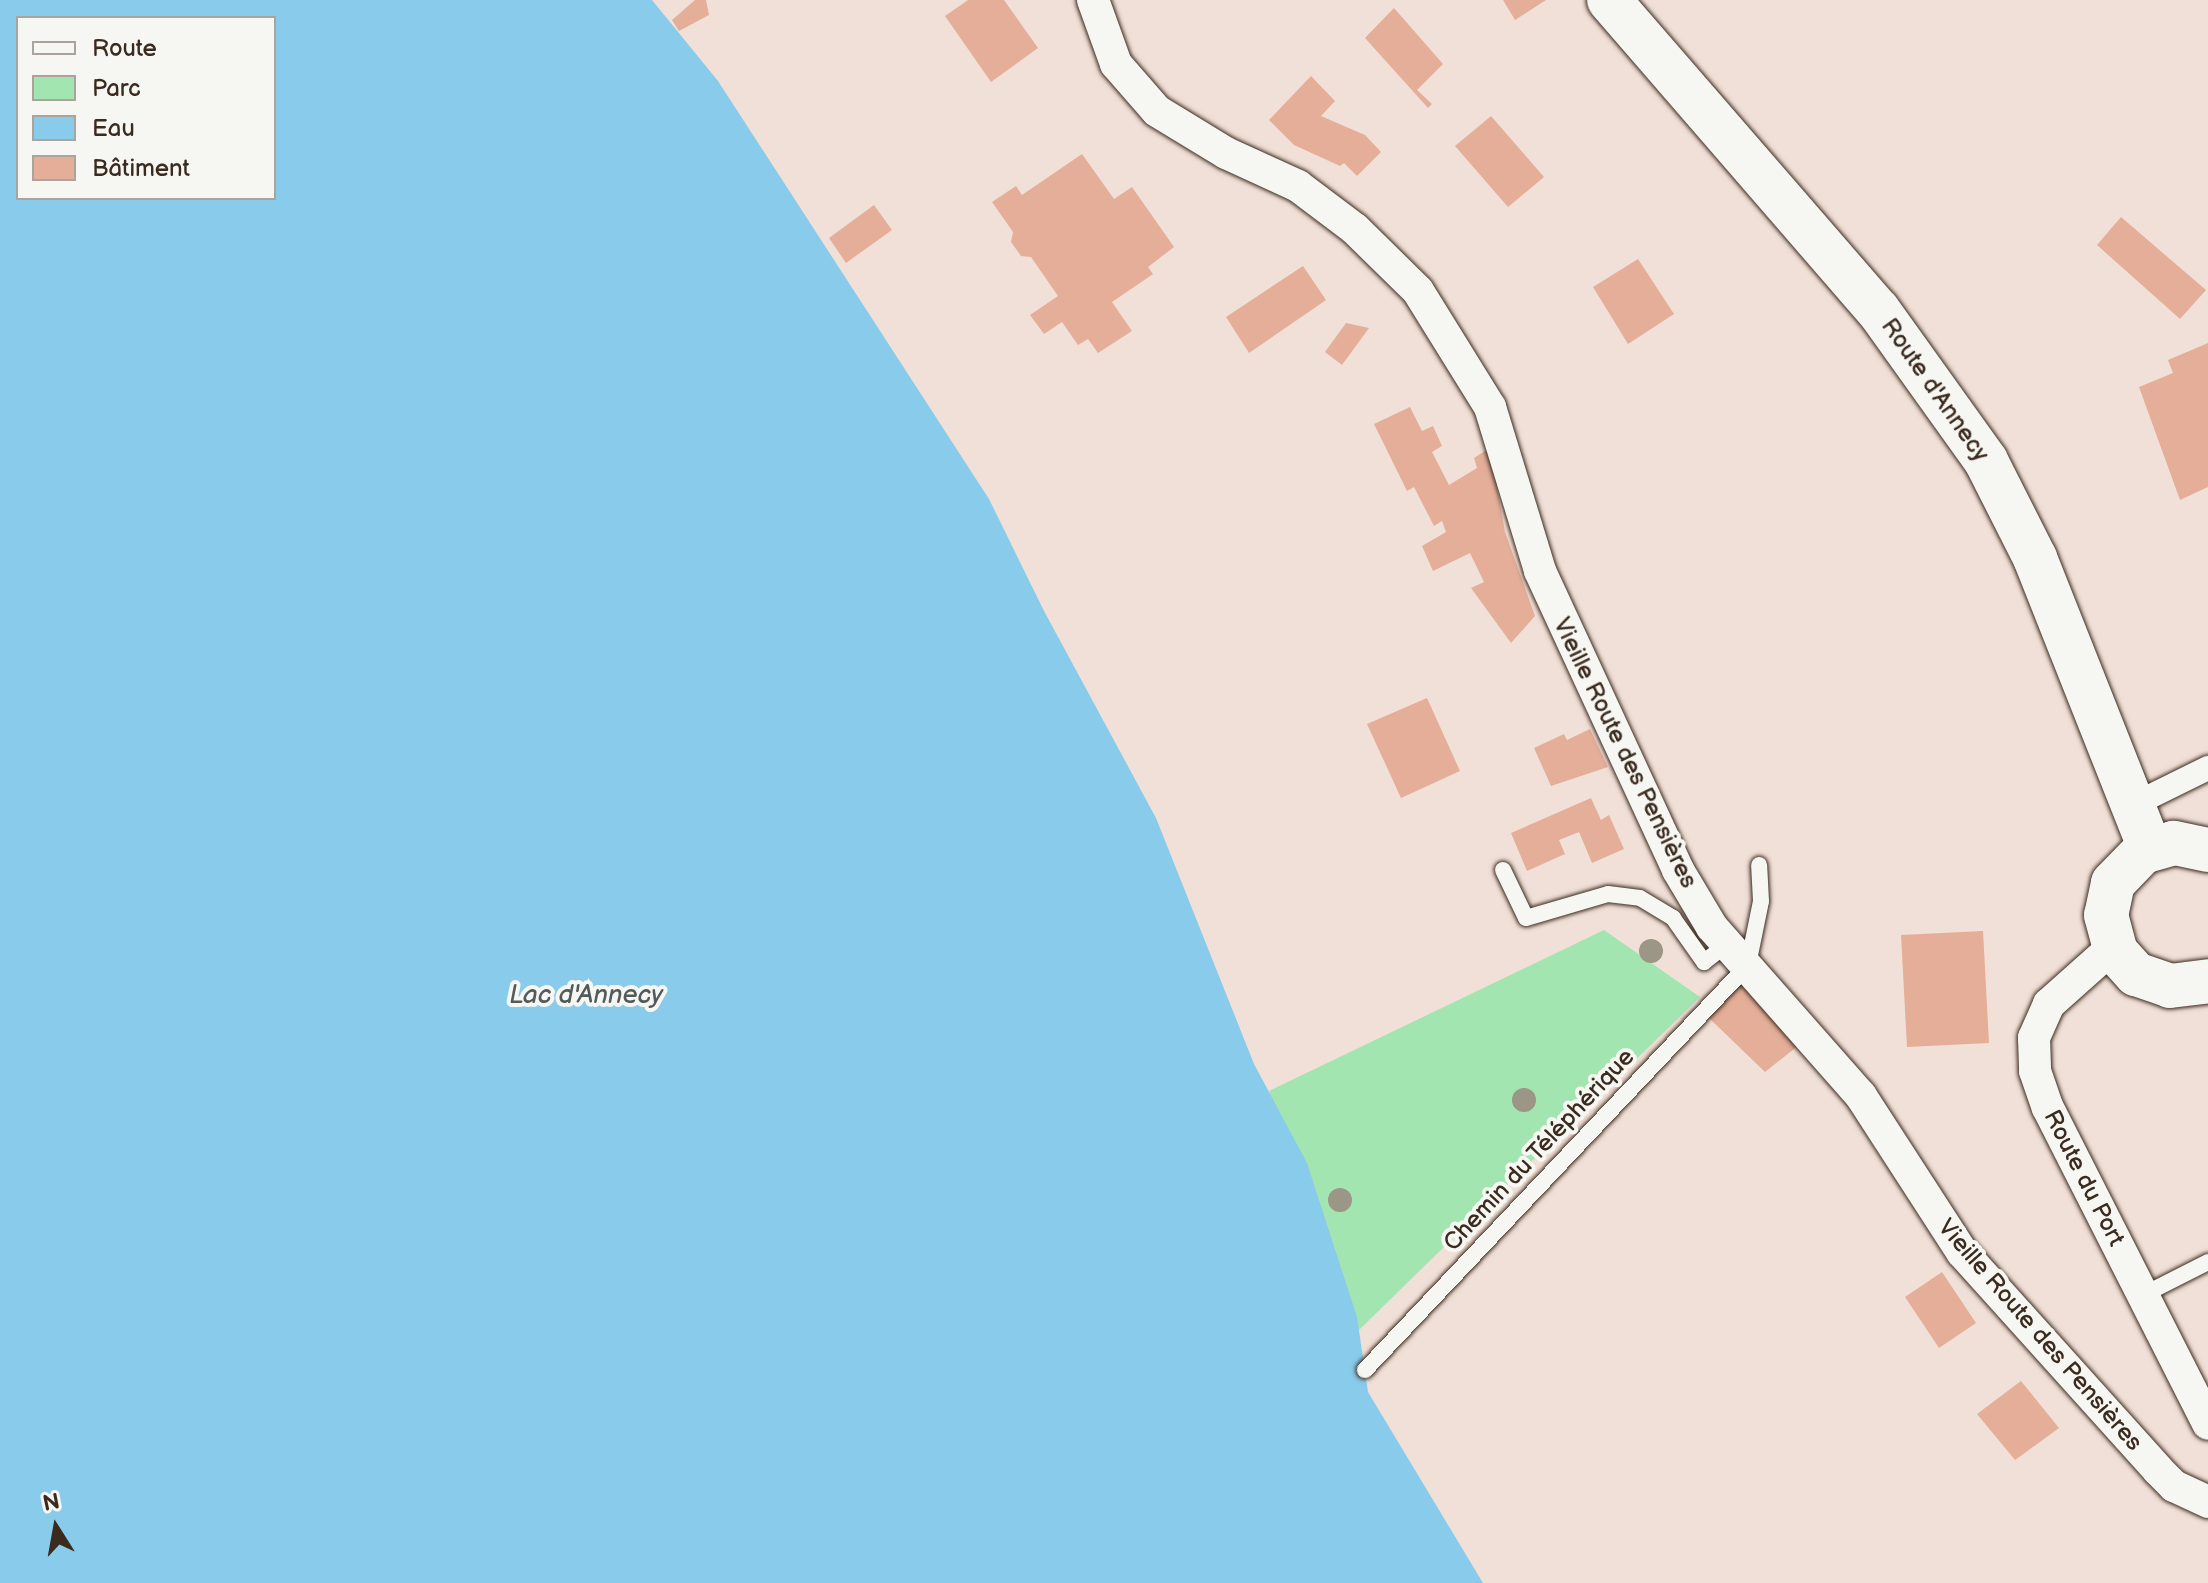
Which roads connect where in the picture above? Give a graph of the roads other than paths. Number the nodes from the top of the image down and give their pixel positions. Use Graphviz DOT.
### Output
graph roads {
  1 [pos="1093,0"];
  2 [pos="1609,0"];
  3 [pos="2208,768"];
  4 [pos="2133,805"];
  5 [pos="2150,849"];
  6 [pos="2208,850"];
  7 [pos="1759,865"];
  8 [pos="1503,870"];
  9 [pos="2113,947"];
  10 [pos="1737,955"];
  11 [pos="2208,981"];
  12 [pos="2208,1262"];
  13 [pos="2143,1295"];
  14 [pos="1365,1370"];
  15 [pos="2208,1424"];
  16 [pos="2208,1502"];
  1 -- 10 [label="street, Vieille Route des Pensières"];
  2 -- 4 [label="main road, Route d'Annecy"];
  3 -- 4 [label="street"];
  4 -- 5 [label="main road, Route d'Annecy"];
  5 -- 6 [label="main road"];
  5 -- 9 [label="main road"];
  7 -- 10 [label="lane"];
  8 -- 10 [label="lane"];
  9 -- 11 [label="main road"];
  9 -- 13 [label="street, Route du Port"];
  10 -- 14 [label="lane, Chemin du Téléphérique"];
  10 -- 16 [label="street, Vieille Route des Pensières"];
  12 -- 13 [label="lane"];
  13 -- 15 [label="street, Route du Port"];
}
